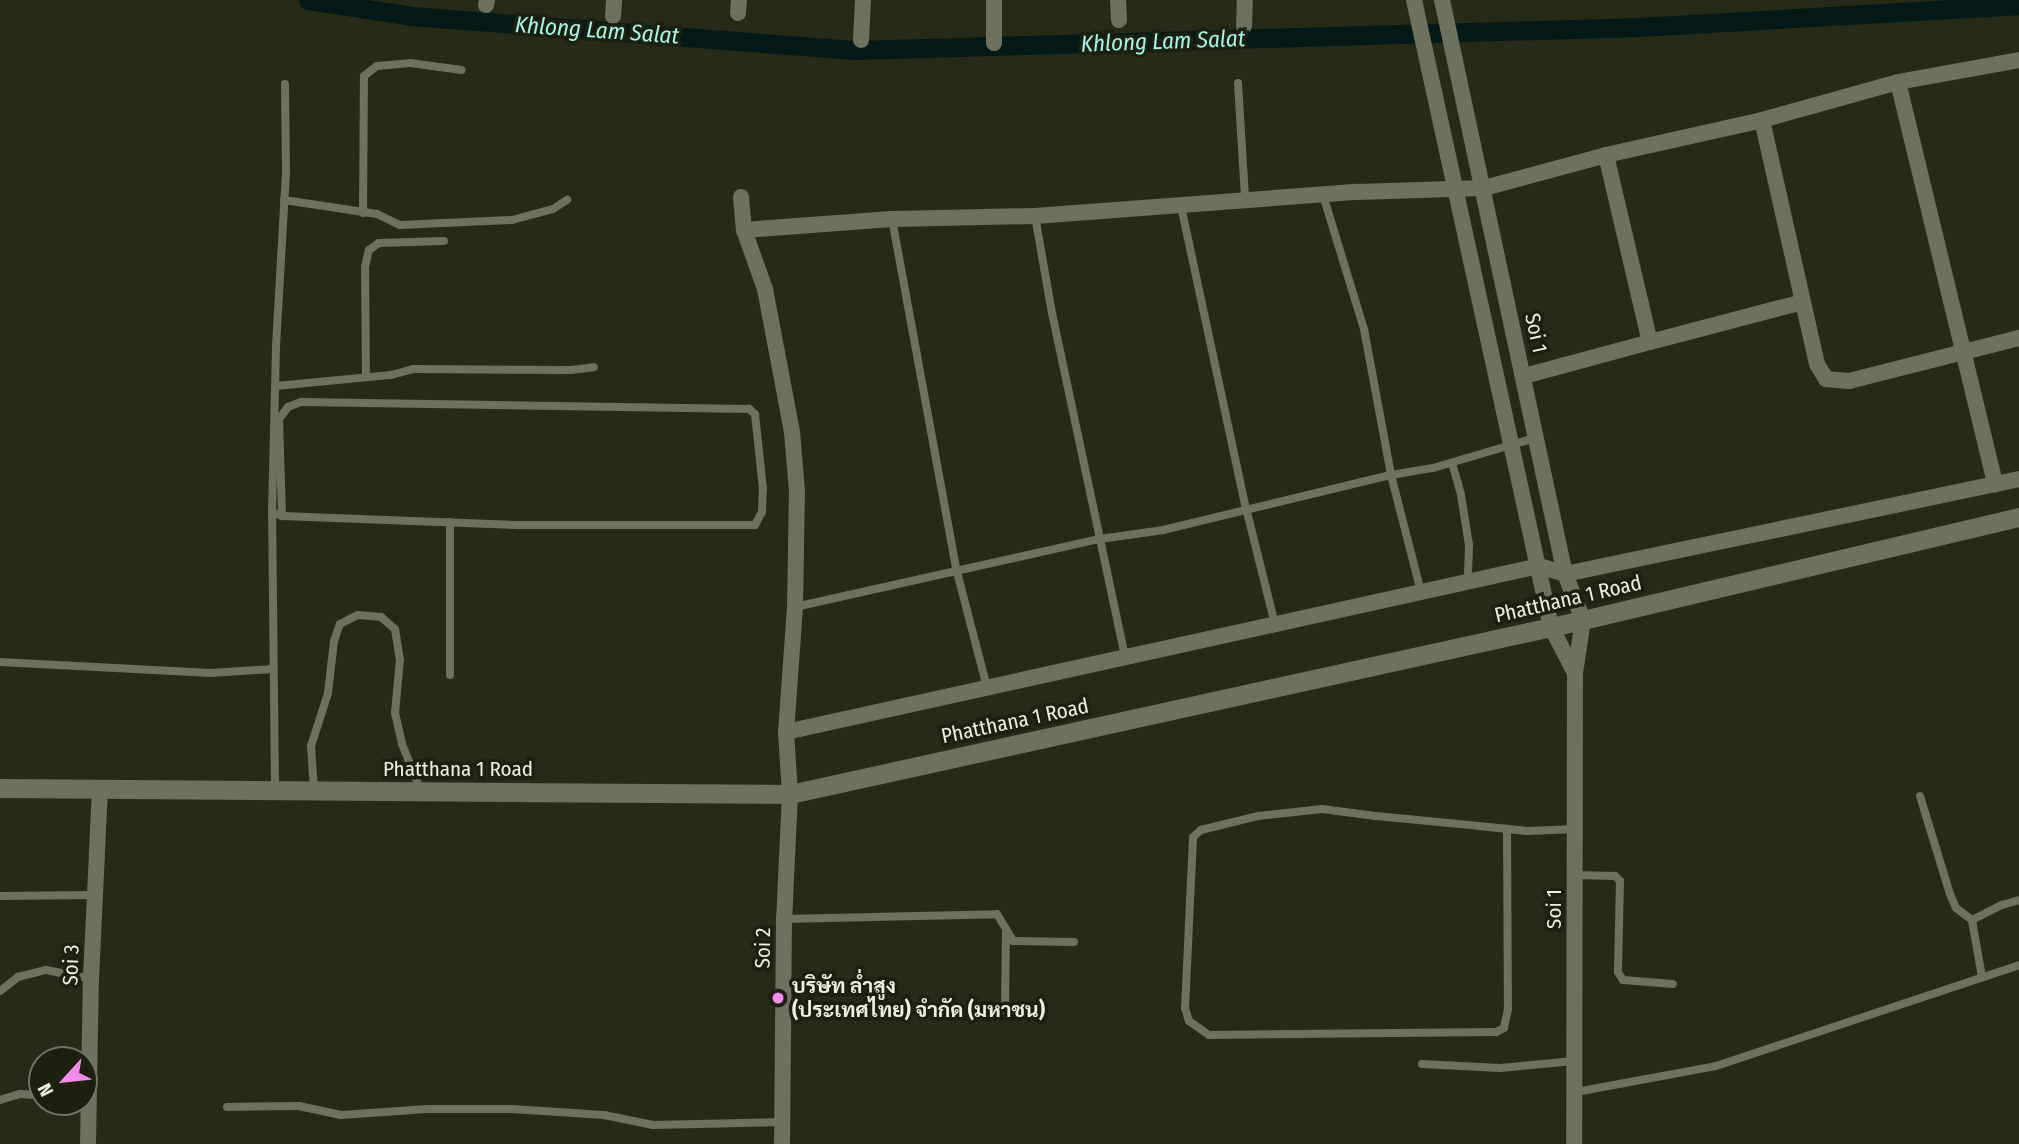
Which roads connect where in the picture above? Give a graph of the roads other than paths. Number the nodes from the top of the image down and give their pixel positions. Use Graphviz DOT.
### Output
graph roads {
  1 [pos="863,0"];
  2 [pos="995,0"];
  3 [pos="1118,0"];
  4 [pos="1245,0"];
  5 [pos="1414,0"];
  6 [pos="1442,0"];
  7 [pos="1119,20"];
  8 [pos="1244,26"];
  9 [pos="861,40"];
  10 [pos="994,43"];
  11 [pos="2019,60"];
  12 [pos="461,70"];
  13 [pos="1898,82"];
  14 [pos="1238,83"];
  15 [pos="285,84"];
  16 [pos="1762,120"];
  17 [pos="1606,155"];
  18 [pos="1484,188"];
  19 [pos="1455,189"];
  20 [pos="1323,195"];
  21 [pos="741,197"];
  22 [pos="1245,199"];
  23 [pos="284,200"];
  24 [pos="567,200"];
  25 [pos="1181,206"];
  26 [pos="363,213"];
  27 [pos="1035,216"];
  28 [pos="891,219"];
  29 [pos="744,230"];
  30 [pos="444,241"];
  31 [pos="1803,302"];
  32 [pos="2019,338"];
  33 [pos="1650,342"];
  34 [pos="1961,353"];
  35 [pos="594,367"];
  36 [pos="1524,376"];
  37 [pos="366,377"];
  38 [pos="276,386"];
  39 [pos="1535,438"];
  40 [pos="1512,445"];
  41 [pos="1452,463"];
  42 [pos="1391,475"];
  43 [pos="2019,479"];
  44 [pos="1995,484"];
  45 [pos="1246,508"];
  46 [pos="272,512"];
  47 [pos="282,516"];
  48 [pos="2019,517"];
  49 [pos="450,522"];
  50 [pos="1100,539"];
  51 [pos="1539,566"];
  52 [pos="957,572"];
  53 [pos="1565,574"];
  54 [pos="1468,582"];
  55 [pos="1421,592"];
  56 [pos="795,607"];
  57 [pos="1583,620"];
  58 [pos="1275,624"];
  59 [pos="1550,627"];
  60 [pos="1125,657"];
  61 [pos="0,662"];
  62 [pos="273,668"];
  63 [pos="1575,673"];
  64 [pos="450,675"];
  65 [pos="987,687"];
  66 [pos="786,732"];
  67 [pos="0,788"];
  68 [pos="100,789"];
  69 [pos="275,790"];
  70 [pos="314,790"];
  71 [pos="421,791"];
  72 [pos="790,794"];
  73 [pos="1920,796"];
  74 [pos="1507,829"];
  75 [pos="1575,829"];
  76 [pos="1575,875"];
  77 [pos="95,895"];
  78 [pos="0,896"];
  79 [pos="2019,900"];
  80 [pos="784,919"];
  81 [pos="1972,920"];
  82 [pos="1006,933"];
  83 [pos="1074,942"];
  84 [pos="2019,965"];
  85 [pos="1982,977"];
  86 [pos="91,979"];
  87 [pos="1673,984"];
  88 [pos="0,991"];
  89 [pos="1005,1010"];
  90 [pos="89,1046"];
  91 [pos="1574,1061"];
  92 [pos="1422,1064"];
  93 [pos="1576,1092"];
  94 [pos="28,1094"];
  95 [pos="0,1100"];
  96 [pos="227,1107"];
  97 [pos="88,1116"];
  98 [pos="782,1122"];
  99 [pos="89,1144"];
  100 [pos="782,1144"];
  101 [pos="1574,1144"];
  1 -- 9 [label="street"];
  2 -- 10 [label="street"];
  3 -- 7 [label="street"];
  4 -- 8 [label="street"];
  5 -- 19 [label="street, Soi 1"];
  6 -- 18 [label="street, Soi 1"];
  11 -- 13 [label="street"];
  12 -- 26 [label="lane"];
  13 -- 16 [label="street"];
  13 -- 34 [label="street"];
  14 -- 22 [label="lane"];
  15 -- 23 [label="lane"];
  16 -- 17 [label="street"];
  16 -- 31 [label="street"];
  17 -- 18 [label="street"];
  17 -- 33 [label="street"];
  18 -- 19 [label="street"];
  18 -- 36 [label="street, Soi 1"];
  19 -- 20 [label="street"];
  19 -- 40 [label="street, Soi 1"];
  20 -- 22 [label="street"];
  20 -- 42 [label="lane"];
  21 -- 29 [label="street, Soi 2"];
  22 -- 25 [label="street"];
  23 -- 26 [label="lane"];
  23 -- 38 [label="lane"];
  24 -- 26 [label="lane"];
  25 -- 27 [label="street"];
  25 -- 45 [label="lane"];
  27 -- 28 [label="street"];
  27 -- 50 [label="lane"];
  28 -- 29 [label="street"];
  28 -- 52 [label="lane"];
  29 -- 56 [label="street, Soi 2"];
  30 -- 37 [label="lane"];
  31 -- 33 [label="street"];
  31 -- 34 [label="street"];
  32 -- 34 [label="street"];
  33 -- 36 [label="street"];
  34 -- 44 [label="street"];
  35 -- 37 [label="lane"];
  36 -- 39 [label="street, Soi 1"];
  37 -- 38 [label="lane"];
  38 -- 46 [label="lane"];
  39 -- 40 [label="lane"];
  39 -- 53 [label="street, Soi 1"];
  40 -- 41 [label="lane"];
  40 -- 51 [label="street, Soi 1"];
  41 -- 42 [label="lane"];
  41 -- 54 [label="lane"];
  42 -- 45 [label="lane"];
  42 -- 55 [label="lane"];
  43 -- 44 [label="street"];
  44 -- 53 [label="street"];
  45 -- 50 [label="lane"];
  45 -- 58 [label="lane"];
  46 -- 47 [label="lane"];
  46 -- 62 [label="lane"];
  47 -- 49 [label="lane"];
  47 -- 49 [label="lane"];
  48 -- 57 [label="main road, Phatthana 1 Road"];
  49 -- 64 [label="lane"];
  50 -- 52 [label="lane"];
  50 -- 60 [label="lane"];
  51 -- 53 [label="street"];
  51 -- 54 [label="street"];
  51 -- 59 [label="street, Soi 1"];
  52 -- 56 [label="lane"];
  52 -- 65 [label="lane"];
  53 -- 57 [label="street, Soi 1"];
  54 -- 55 [label="street"];
  55 -- 58 [label="street"];
  56 -- 66 [label="street, Soi 2"];
  57 -- 59 [label="main road, Phatthana 1 Road"];
  57 -- 63 [label="street, Soi 1"];
  58 -- 60 [label="street"];
  59 -- 63 [label="street, Soi 1"];
  59 -- 72 [label="main road, Phatthana 1 Road"];
  60 -- 65 [label="street"];
  61 -- 62 [label="lane"];
  62 -- 69 [label="lane"];
  63 -- 75 [label="street, Soi 1"];
  65 -- 66 [label="street"];
  66 -- 72 [label="street, Soi 2"];
  67 -- 68 [label="main road, Phatthana 1 Road"];
  68 -- 69 [label="main road, Phatthana 1 Road"];
  68 -- 77 [label="street, Soi 3"];
  69 -- 70 [label="main road, Phatthana 1 Road"];
  70 -- 71 [label="main road, Phatthana 1 Road"];
  70 -- 71 [label="lane"];
  71 -- 72 [label="main road, Phatthana 1 Road"];
  72 -- 80 [label="street, Soi 2"];
  73 -- 81 [label="lane"];
  74 -- 74 [label="lane"];
  74 -- 75 [label="lane"];
  75 -- 76 [label="street, Soi 1"];
  76 -- 87 [label="lane"];
  76 -- 91 [label="street, Soi 1"];
  77 -- 78 [label="lane"];
  77 -- 86 [label="street, Soi 3"];
  79 -- 81 [label="lane"];
  80 -- 82 [label="lane"];
  80 -- 98 [label="street, Soi 2"];
  81 -- 85 [label="lane"];
  82 -- 83 [label="lane"];
  82 -- 89 [label="lane"];
  84 -- 85 [label="lane"];
  85 -- 93 [label="lane"];
  86 -- 88 [label="lane"];
  86 -- 90 [label="street, Soi 3"];
  91 -- 92 [label="lane"];
  91 -- 93 [label="street, Soi 1"];
  93 -- 101 [label="street, Soi 1"];
  94 -- 95 [label="lane"];
  96 -- 98 [label="lane"];
  97 -- 99 [label="street, Soi 3"];
  98 -- 100 [label="street, Soi 2"];
}
